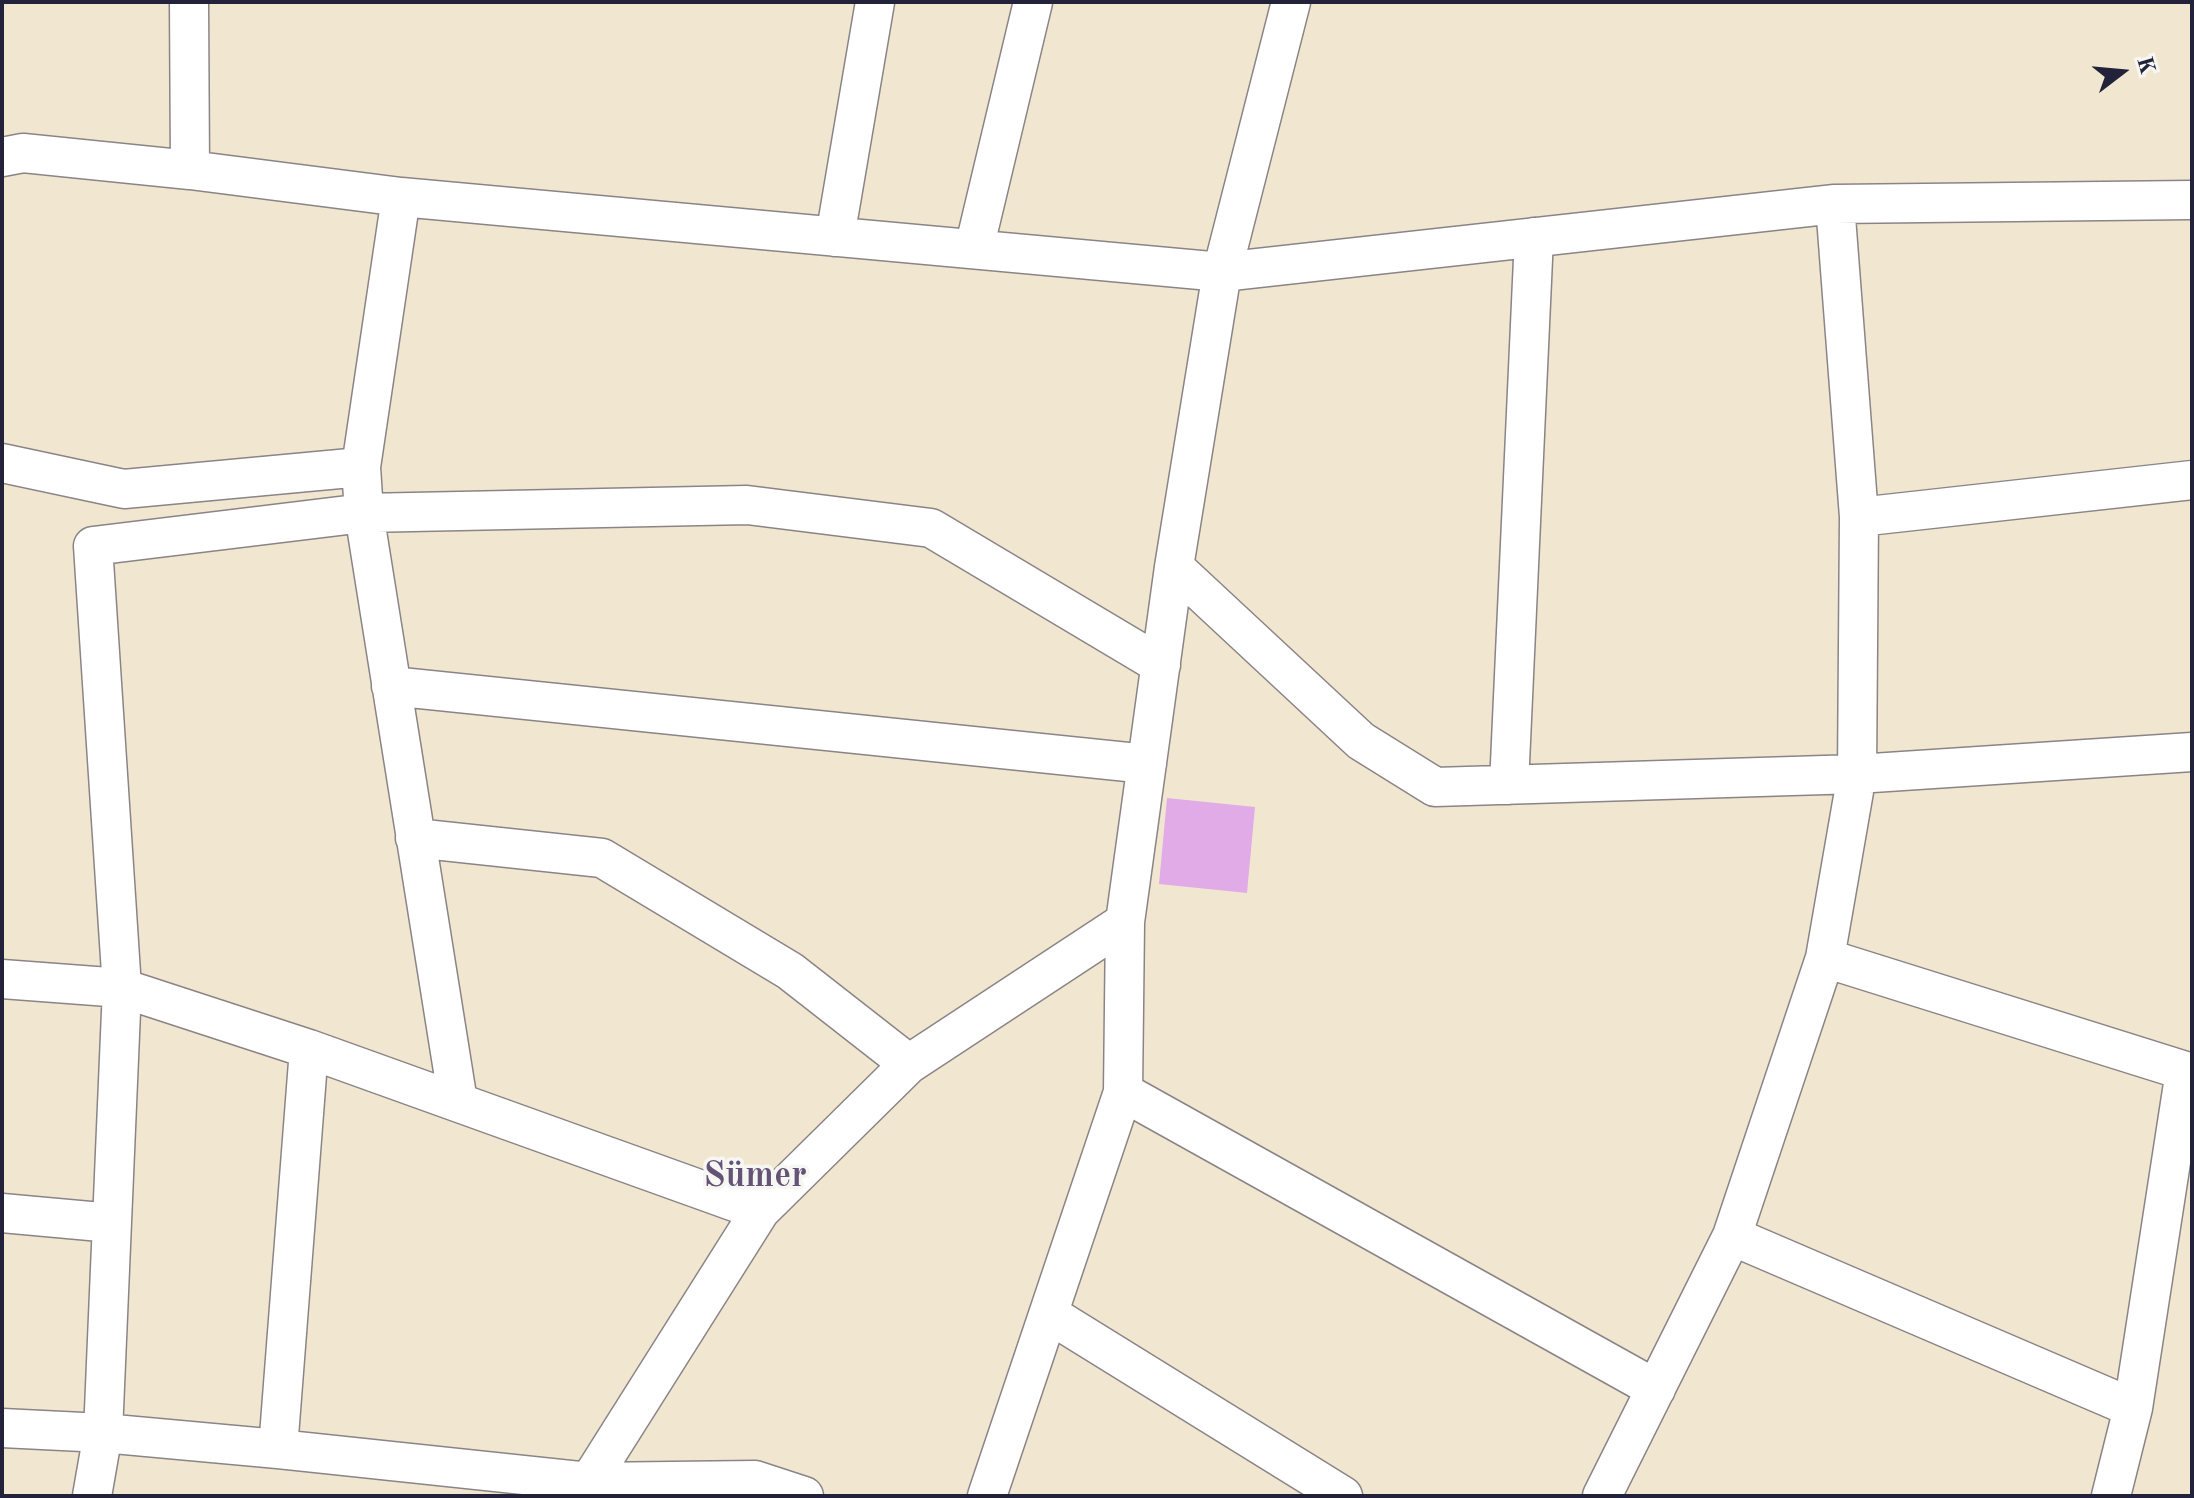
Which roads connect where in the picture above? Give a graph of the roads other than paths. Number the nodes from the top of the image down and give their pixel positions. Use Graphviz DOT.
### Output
graph roads {
  1 [pos="189,2"];
  2 [pos="875,2"];
  3 [pos="1033,2"];
  4 [pos="1291,2"];
  5 [pos="2,157"];
  6 [pos="190,170"];
  7 [pos="401,197"];
  8 [pos="2192,200"];
  9 [pos="1835,204"];
  10 [pos="835,237"];
  11 [pos="1534,237"];
  12 [pos="974,249"];
  13 [pos="1222,272"];
  14 [pos="2,463"];
  15 [pos="361,467"];
  16 [pos="2192,480"];
  17 [pos="364,513"];
  18 [pos="1859,517"];
  19 [pos="1174,567"];
  20 [pos="1161,665"];
  21 [pos="391,686"];
  22 [pos="2192,752"];
  23 [pos="1147,764"];
  24 [pos="1857,774"];
  25 [pos="1509,785"];
  26 [pos="415,838"];
  27 [pos="1125,922"];
  28 [pos="1825,958"];
  29 [pos="2,979"];
  30 [pos="122,988"];
  31 [pos="309,1049"];
  32 [pos="909,1064"];
  33 [pos="2189,1072"];
  34 [pos="1123,1092"];
  35 [pos="458,1102"];
  36 [pos="760,1211"];
  37 [pos="2,1213"];
  38 [pos="112,1223"];
  39 [pos="1732,1236"];
  40 [pos="1049,1314"];
  41 [pos="1656,1389"];
  42 [pos="2133,1408"];
  43 [pos="2,1428"];
  44 [pos="103,1433"];
  45 [pos="278,1449"];
  46 [pos="587,1489"];
  47 [pos="92,1496"];
  48 [pos="804,1496"];
  49 [pos="987,1496"];
  50 [pos="1343,1496"];
  51 [pos="1602,1496"];
  52 [pos="2111,1496"];
  1 -- 6 [label="street"];
  2 -- 10 [label="street"];
  3 -- 12 [label="street"];
  4 -- 13 [label="street"];
  5 -- 6 [label="street"];
  6 -- 7 [label="street"];
  7 -- 10 [label="street"];
  7 -- 15 [label="street"];
  8 -- 9 [label="street"];
  9 -- 11 [label="street"];
  9 -- 18 [label="street"];
  10 -- 12 [label="street"];
  11 -- 13 [label="street"];
  11 -- 25 [label="street"];
  12 -- 13 [label="street"];
  13 -- 19 [label="street"];
  14 -- 15 [label="street"];
  15 -- 17 [label="street"];
  16 -- 18 [label="street"];
  17 -- 20 [label="street"];
  17 -- 21 [label="street"];
  17 -- 30 [label="street"];
  18 -- 24 [label="street"];
  19 -- 20 [label="street"];
  19 -- 25 [label="street"];
  20 -- 23 [label="street"];
  21 -- 23 [label="street"];
  21 -- 26 [label="street"];
  22 -- 24 [label="street"];
  23 -- 27 [label="street"];
  24 -- 25 [label="street"];
  24 -- 28 [label="street"];
  26 -- 32 [label="street"];
  26 -- 35 [label="street"];
  27 -- 32 [label="street"];
  27 -- 34 [label="street"];
  28 -- 33 [label="street"];
  28 -- 39 [label="street"];
  29 -- 30 [label="street"];
  30 -- 31 [label="street"];
  30 -- 38 [label="street"];
  31 -- 35 [label="street"];
  31 -- 45 [label="street"];
  32 -- 36 [label="street"];
  33 -- 42 [label="street"];
  34 -- 40 [label="street"];
  34 -- 41 [label="street"];
  35 -- 36 [label="street"];
  36 -- 46 [label="street"];
  37 -- 38 [label="street"];
  38 -- 44 [label="street"];
  39 -- 41 [label="street"];
  39 -- 42 [label="street"];
  40 -- 49 [label="street"];
  40 -- 50 [label="street"];
  41 -- 51 [label="street"];
  42 -- 52 [label="street"];
  43 -- 44 [label="street"];
  44 -- 45 [label="street"];
  44 -- 47 [label="street"];
  45 -- 46 [label="street"];
  46 -- 48 [label="street"];
}
